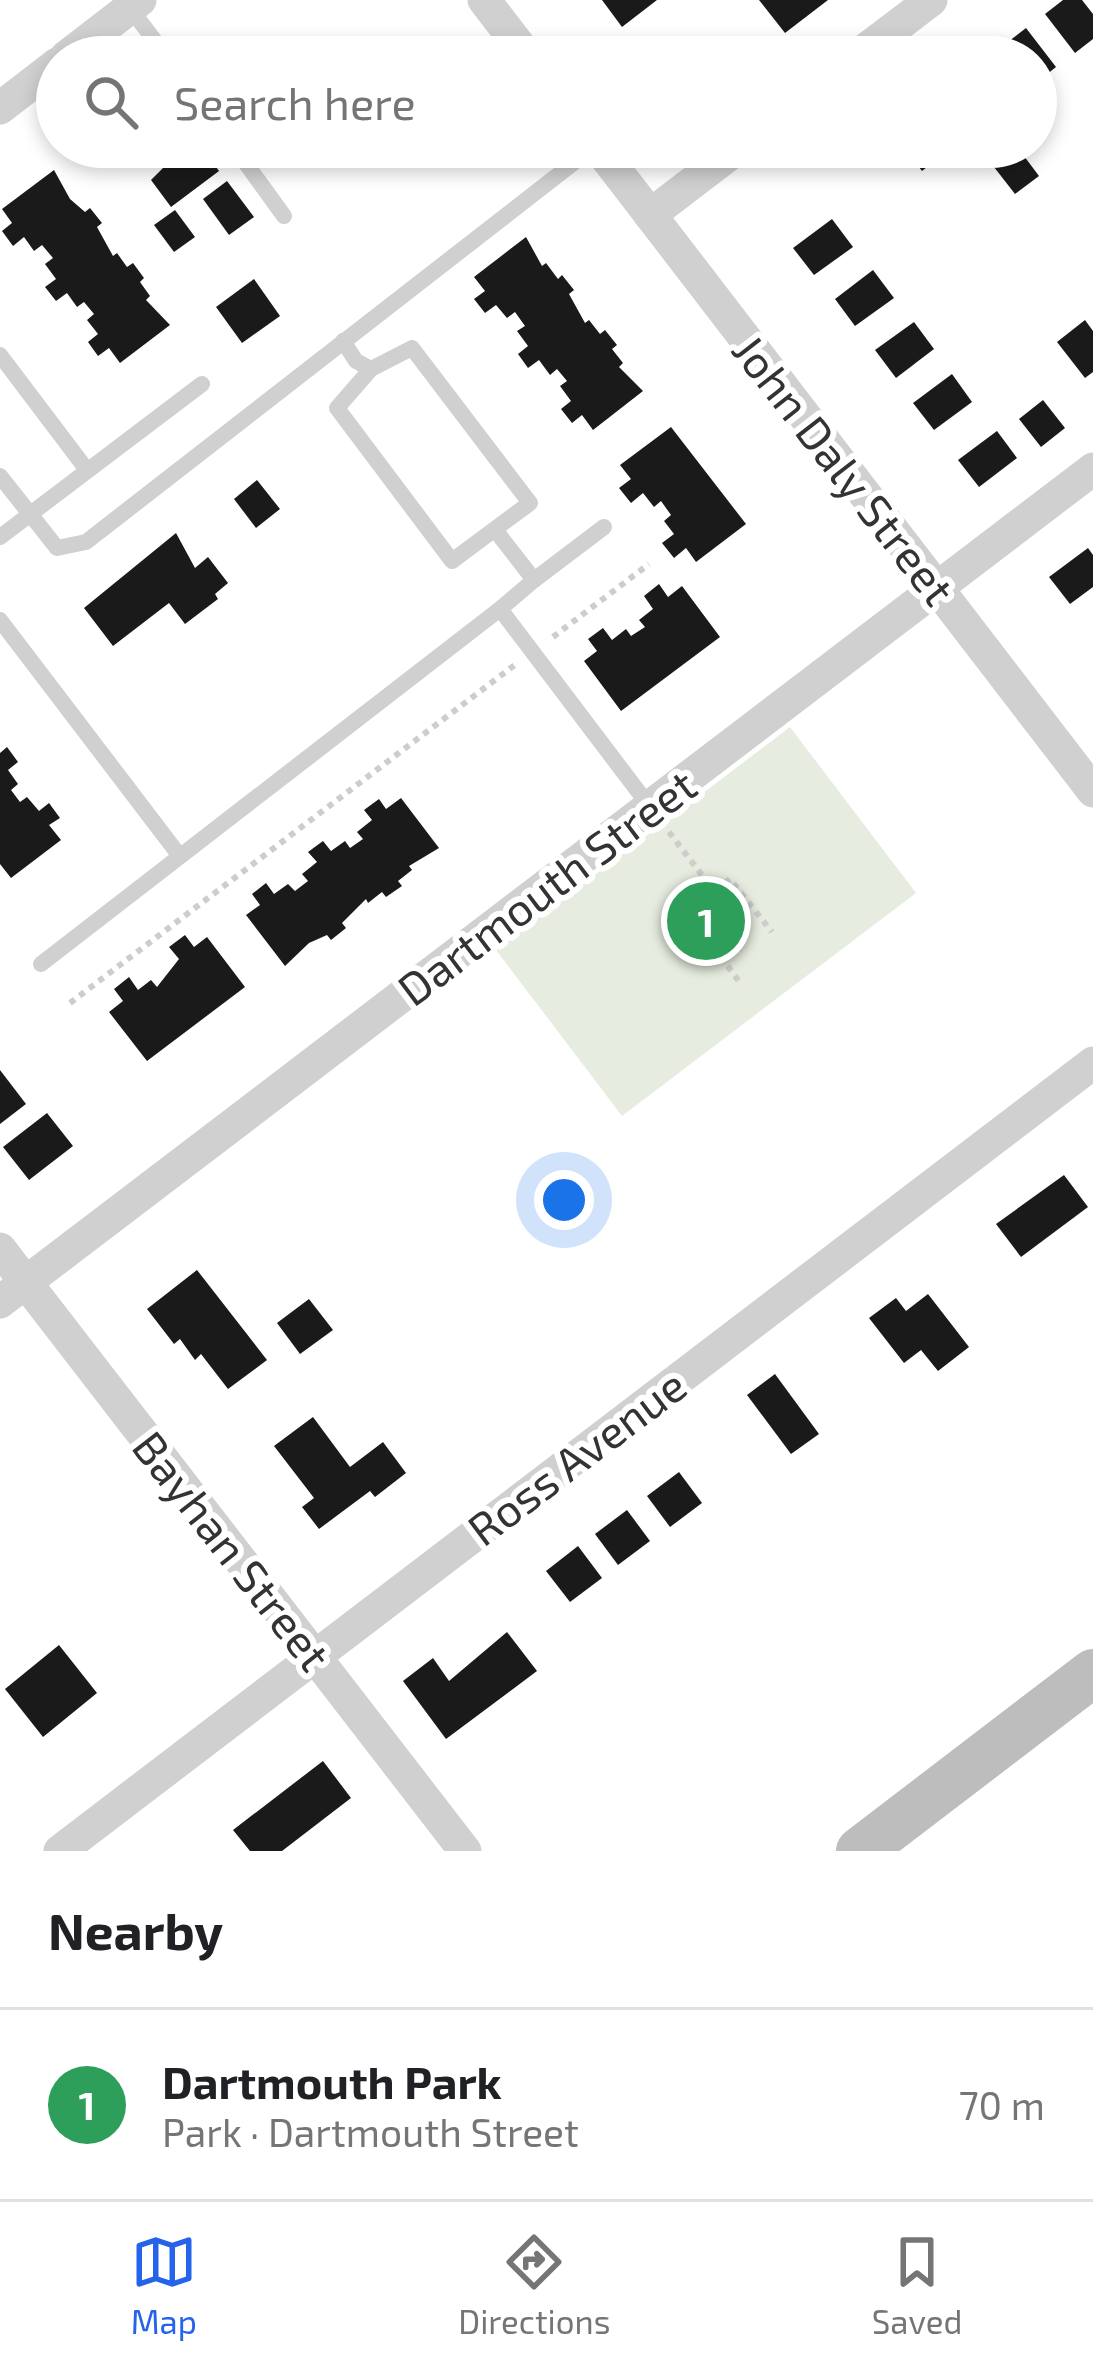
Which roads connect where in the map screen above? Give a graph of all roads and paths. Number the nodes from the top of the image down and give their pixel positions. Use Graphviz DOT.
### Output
graph roads {
  1 [pos="484,0"];
  2 [pos="931,0"];
  3 [pos="135,4"];
  4 [pos="93,36"];
  5 [pos="154,36"];
  6 [pos="512,36"];
  7 [pos="884,36"];
  8 [pos="36,80"];
  9 [pos="0,108"];
  10 [pos="249,168"];
  11 [pos="569,168"];
  12 [pos="613,168"];
  13 [pos="712,168"];
  14 [pos="650,215"];
  15 [pos="284,216"];
  16 [pos="343,341"];
  17 [pos="0,355"];
  18 [pos="371,369"];
  19 [pos="202,384"];
  20 [pos="1093,469"];
  21 [pos="87,470"];
  22 [pos="0,476"];
  23 [pos="29,514"];
  24 [pos="604,527"];
  25 [pos="496,531"];
  26 [pos="0,537"];
  27 [pos="649,564"];
  28 [pos="534,580"];
  29 [pos="937,588"];
  30 [pos="500,609"];
  31 [pos="0,620"];
  32 [pos="567,654"];
  33 [pos="519,662"];
  34 [pos="1093,791"];
  35 [pos="650,807"];
  36 [pos="179,855"];
  37 [pos="714,891"];
  38 [pos="676,899"];
  39 [pos="686,911"];
  40 [pos="772,932"];
  41 [pos="41,964"];
  42 [pos="741,985"];
  43 [pos="70,1004"];
  44 [pos="1093,1063"];
  45 [pos="0,1249"];
  46 [pos="13,1292"];
  47 [pos="315,1656"];
  48 [pos="1093,1672"];
  49 [pos="60,1851"];
  50 [pos="465,1851"];
  51 [pos="860,1851"];
  1 -- 6 [label="street"];
  2 -- 7 [label="street"];
  3 -- 4 [label="street"];
  3 -- 5 [label="lane"];
  8 -- 9 [label="street"];
  10 -- 15 [label="lane"];
  11 -- 16 [label="lane"];
  12 -- 14 [label="street, John Daly Street"];
  13 -- 14 [label="street"];
  14 -- 29 [label="street, John Daly Street"];
  16 -- 18 [label="lane"];
  16 -- 23 [label="lane"];
  17 -- 21 [label="lane"];
  18 -- 25 [label="lane"];
  18 -- 25 [label="lane"];
  19 -- 21 [label="lane"];
  20 -- 29 [label="street, Dartmouth Street"];
  21 -- 23 [label="lane"];
  22 -- 23 [label="lane"];
  23 -- 26 [label="lane"];
  24 -- 28 [label="lane"];
  25 -- 28 [label="lane"];
  27 -- 32 [label="path"];
  28 -- 30 [label="lane"];
  29 -- 34 [label="street, John Daly Street"];
  29 -- 35 [label="street, Dartmouth Street"];
  30 -- 35 [label="lane"];
  30 -- 36 [label="lane"];
  31 -- 36 [label="lane"];
  33 -- 43 [label="path"];
  35 -- 37 [label="path"];
  35 -- 46 [label="street, Dartmouth Street"];
  36 -- 41 [label="lane"];
  37 -- 39 [label="path"];
  37 -- 40 [label="path"];
  38 -- 39 [label="path"];
  39 -- 42 [label="path"];
  44 -- 47 [label="street, Ross Avenue"];
  45 -- 46 [label="street, Bayhan Street"];
  46 -- 47 [label="street, Bayhan Street"];
  47 -- 49 [label="street, Ross Avenue"];
  47 -- 50 [label="street, Bayhan Street"];
  48 -- 51 [label="street"];
}
